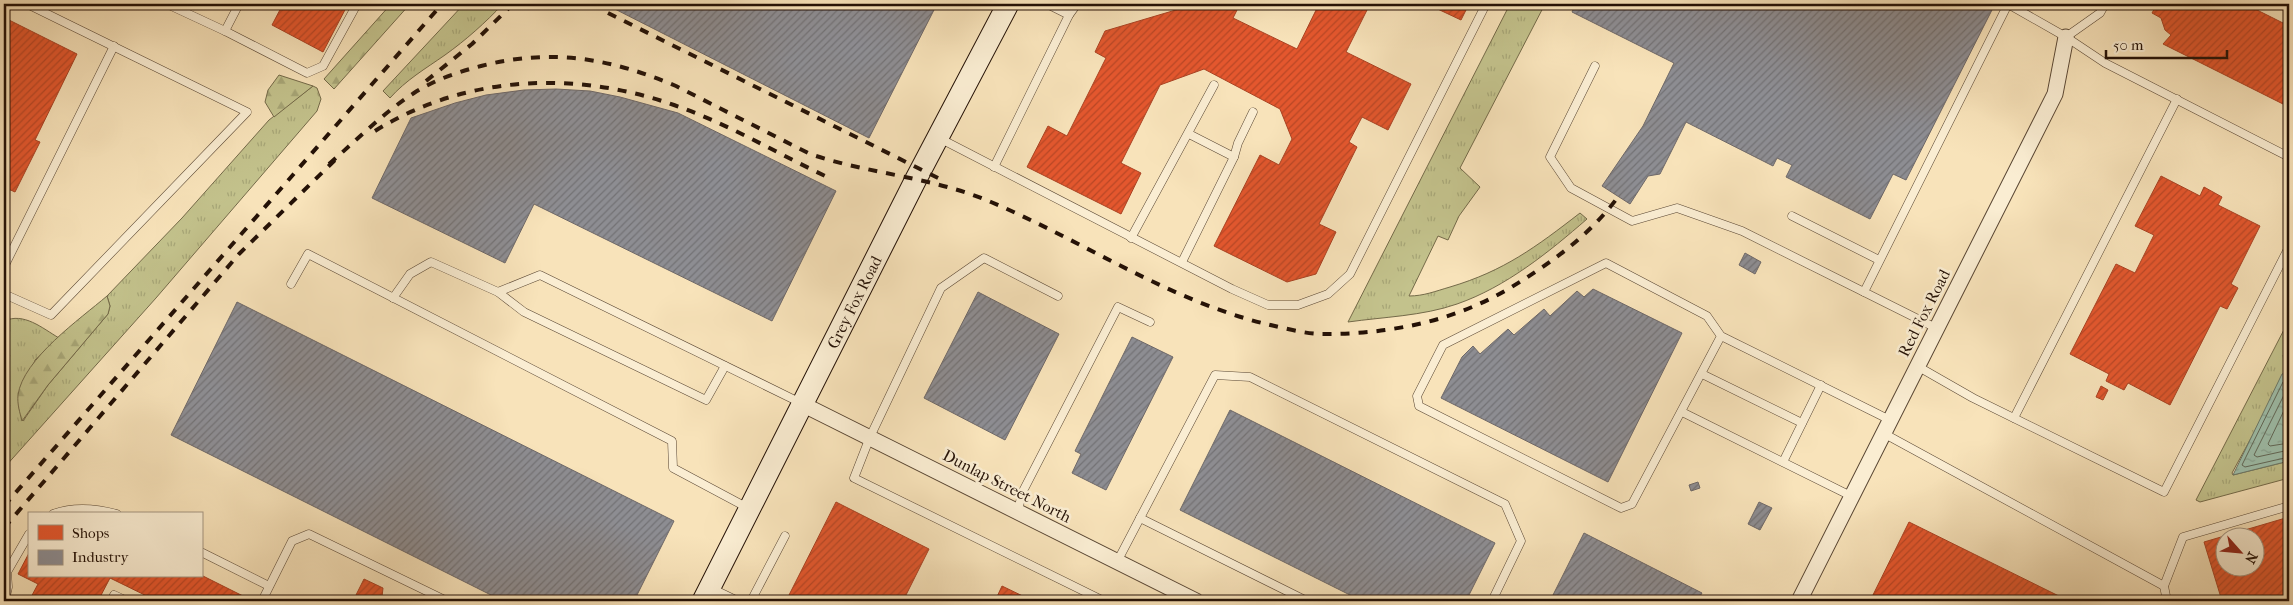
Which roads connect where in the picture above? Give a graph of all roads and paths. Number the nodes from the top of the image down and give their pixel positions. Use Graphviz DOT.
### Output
graph roads {
  1 [pos="27,4"];
  2 [pos="167,4"];
  3 [pos="239,4"];
  4 [pos="357,4"];
  5 [pos="1008,4"];
  6 [pos="1047,4"];
  7 [pos="1077,4"];
  8 [pos="1486,4"];
  9 [pos="2008,4"];
  10 [pos="2105,4"];
  11 [pos="1069,15"];
  12 [pos="225,31"];
  13 [pos="2066,37"];
  14 [pos="114,46"];
  15 [pos="1595,66"];
  16 [pos="1214,85"];
  17 [pos="2177,100"];
  18 [pos="1253,112"];
  19 [pos="1188,134"];
  20 [pos="938,137"];
  21 [pos="1234,157"];
  22 [pos="2289,157"];
  23 [pos="994,167"];
  24 [pos="1792,216"];
  25 [pos="1131,238"];
  26 [pos="2289,247"];
  27 [pos="1879,260"];
  28 [pos="1182,262"];
  29 [pos="4,267"];
  30 [pos="291,284"];
  31 [pos="498,292"];
  32 [pos="1864,292"];
  33 [pos="4,294"];
  34 [pos="1058,296"];
  35 [pos="393,298"];
  36 [pos="1150,322"];
  37 [pos="1936,328"];
  38 [pos="1721,336"];
  39 [pos="725,366"];
  40 [pos="1917,366"];
  41 [pos="1702,374"];
  42 [pos="1821,386"];
  43 [pos="802,404"];
  44 [pos="1682,412"];
  45 [pos="2014,418"];
  46 [pos="1802,423"];
  47 [pos="1887,427"];
  48 [pos="870,437"];
  49 [pos="1783,462"];
  50 [pos="1852,496"];
  51 [pos="2289,506"];
  52 [pos="750,508"];
  53 [pos="1018,511"];
  54 [pos="58,512"];
  55 [pos="109,512"];
  56 [pos="1140,518"];
  57 [pos="28,536"];
  58 [pos="785,536"];
  59 [pos="202,552"];
  60 [pos="1117,562"];
  61 [pos="269,586"];
  62 [pos="2164,586"];
  63 [pos="706,594"];
  64 [pos="1802,600"];
  65 [pos="5,601"];
  66 [pos="111,601"];
  67 [pos="127,601"];
  68 [pos="262,601"];
  69 [pos="447,601"];
  70 [pos="738,601"];
  71 [pos="751,601"];
  72 [pos="1104,601"];
  73 [pos="1196,601"];
  74 [pos="1307,601"];
  75 [pos="1492,601"];
  76 [pos="2167,601"];
  1 -- 14 [label="lane"];
  2 -- 12 [label="lane"];
  3 -- 12 [label="lane"];
  4 -- 12 [label="lane"];
  5 -- 20 [label="street, Grey Fox Road"];
  6 -- 11 [label="lane"];
  7 -- 11 [label="lane"];
  8 -- 28 [label="lane"];
  9 -- 13 [label="lane"];
  9 -- 27 [label="lane"];
  10 -- 13 [label="lane"];
  11 -- 23 [label="lane"];
  13 -- 17 [label="lane"];
  13 -- 37 [label="street, Red Fox Road"];
  14 -- 29 [label="lane"];
  14 -- 33 [label="lane"];
  15 -- 32 [label="lane"];
  16 -- 19 [label="lane"];
  17 -- 22 [label="lane"];
  17 -- 45 [label="lane"];
  18 -- 21 [label="lane"];
  19 -- 21 [label="lane"];
  19 -- 25 [label="lane"];
  20 -- 23 [label="lane"];
  20 -- 43 [label="street, Grey Fox Road"];
  21 -- 28 [label="lane"];
  23 -- 25 [label="lane"];
  24 -- 27 [label="lane"];
  25 -- 28 [label="lane"];
  26 -- 45 [label="lane"];
  27 -- 32 [label="lane"];
  30 -- 35 [label="lane"];
  31 -- 35 [label="lane"];
  31 -- 39 [label="lane"];
  31 -- 39 [label="lane"];
  32 -- 37 [label="lane"];
  34 -- 48 [label="lane"];
  35 -- 52 [label="lane"];
  36 -- 53 [label="lane"];
  37 -- 40 [label="street, Red Fox Road"];
  38 -- 41 [label="lane"];
  38 -- 42 [label="lane"];
  38 -- 44 [label="lane"];
  39 -- 43 [label="lane"];
  40 -- 45 [label="lane"];
  40 -- 47 [label="street, Red Fox Road"];
  41 -- 44 [label="lane"];
  41 -- 46 [label="lane"];
  42 -- 46 [label="lane"];
  42 -- 47 [label="lane"];
  43 -- 48 [label="street, Dunlap Street North"];
  43 -- 52 [label="street, Grey Fox Road"];
  44 -- 49 [label="lane"];
  46 -- 49 [label="lane"];
  47 -- 50 [label="street, Red Fox Road"];
  47 -- 62 [label="lane"];
  48 -- 53 [label="street, Dunlap Street North"];
  48 -- 72 [label="lane"];
  49 -- 50 [label="lane"];
  50 -- 64 [label="street, Red Fox Road"];
  51 -- 62 [label="lane"];
  52 -- 63 [label="street, Grey Fox Road"];
  53 -- 60 [label="street, Dunlap Street North"];
  54 -- 55 [label="lane"];
  56 -- 60 [label="lane"];
  56 -- 74 [label="lane"];
  56 -- 75 [label="lane"];
  57 -- 65 [label="lane"];
  58 -- 71 [label="lane"];
  59 -- 61 [label="lane"];
  60 -- 73 [label="street, Dunlap Street North"];
  61 -- 68 [label="lane"];
  61 -- 69 [label="lane"];
  62 -- 76 [label="lane"];
  63 -- 70 [label="lane"];
  66 -- 67 [label="lane"];
}
